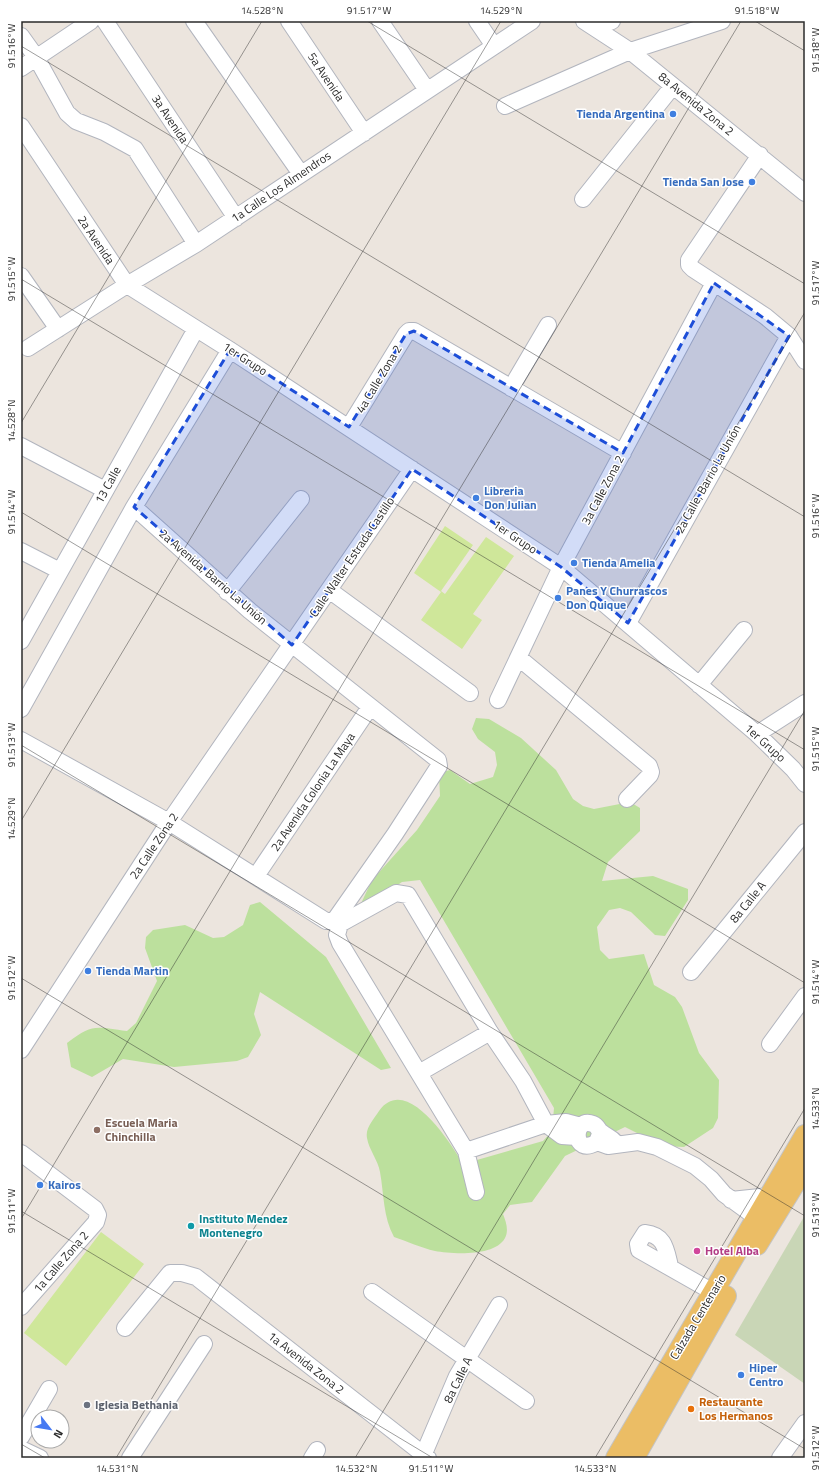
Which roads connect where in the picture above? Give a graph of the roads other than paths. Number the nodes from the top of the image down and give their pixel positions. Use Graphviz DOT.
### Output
graph roads {
  1 [pos="91,21"];
  2 [pos="105,21"];
  3 [pos="194,21"];
  4 [pos="289,21"];
  5 [pos="380,21"];
  6 [pos="477,21"];
  7 [pos="532,21"];
  8 [pos="612,21"];
  9 [pos="722,21"];
  10 [pos="589,24"];
  11 [pos="21,36"];
  12 [pos="494,46"];
  13 [pos="630,52"];
  14 [pos="36,57"];
  15 [pos="21,68"];
  16 [pos="673,86"];
  17 [pos="427,90"];
  18 [pos="505,106"];
  19 [pos="21,126"];
  20 [pos="364,133"];
  21 [pos="760,155"];
  22 [pos="301,174"];
  23 [pos="805,193"];
  24 [pos="583,200"];
  25 [pos="236,218"];
  26 [pos="196,244"];
  27 [pos="21,276"];
  28 [pos="714,283"];
  29 [pos="127,285"];
  30 [pos="548,325"];
  31 [pos="58,329"];
  32 [pos="196,329"];
  33 [pos="790,336"];
  34 [pos="28,348"];
  35 [pos="230,350"];
  36 [pos="805,361"];
  37 [pos="511,388"];
  38 [pos="349,427"];
  39 [pos="21,446"];
  40 [pos="622,453"];
  41 [pos="412,468"];
  42 [pos="105,490"];
  43 [pos="301,499"];
  44 [pos="134,507"];
  45 [pos="21,551"];
  46 [pos="561,567"];
  47 [pos="60,571"];
  48 [pos="329,590"];
  49 [pos="227,592"];
  50 [pos="628,623"];
  51 [pos="744,630"];
  52 [pos="21,641"];
  53 [pos="292,646"];
  54 [pos="519,658"];
  55 [pos="699,685"];
  56 [pos="470,693"];
  57 [pos="498,700"];
  58 [pos="805,703"];
  59 [pos="370,707"];
  60 [pos="21,709"];
  61 [pos="757,734"];
  62 [pos="21,740"];
  63 [pos="805,784"];
  64 [pos="627,798"];
  65 [pos="169,822"];
  66 [pos="805,832"];
  67 [pos="256,876"];
  68 [pos="691,972"];
  69 [pos="805,996"];
  70 [pos="490,1032"];
  71 [pos="770,1044"];
  72 [pos="21,1050"];
  73 [pos="419,1073"];
  74 [pos="546,1124"];
  75 [pos="805,1136"];
  76 [pos="466,1151"];
  77 [pos="21,1153"];
  78 [pos="805,1168"];
  79 [pos="476,1192"];
  80 [pos="770,1196"];
  81 [pos="731,1200"];
  82 [pos="757,1218"];
  83 [pos="670,1266"];
  84 [pos="372,1292"];
  85 [pos="713,1292"];
  86 [pos="499,1305"];
  87 [pos="21,1307"];
  88 [pos="125,1328"];
  89 [pos="204,1344"];
  90 [pos="468,1359"];
  91 [pos="49,1389"];
  92 [pos="526,1400"];
  93 [pos="805,1423"];
  94 [pos="21,1437"];
  95 [pos="21,1449"];
  96 [pos="425,1457"];
  97 [pos="40,1458"];
  98 [pos="130,1458"];
  99 [pos="616,1458"];
  100 [pos="634,1458"];
  101 [pos="780,1458"];
  1 -- 14 [label="street"];
  2 -- 25 [label="street, 3a Avenida"];
  3 -- 22 [label="street"];
  4 -- 20 [label="street, 5a Avenida"];
  5 -- 17 [label="street"];
  6 -- 12 [label="street"];
  7 -- 12 [label="street, 1a Calle Los Almendros"];
  8 -- 10 [label="street"];
  9 -- 13 [label="street"];
  10 -- 13 [label="street, 8a Avenida Zona 2"];
  11 -- 14 [label="street"];
  12 -- 17 [label="street, 1a Calle Los Almendros"];
  13 -- 16 [label="street, 8a Avenida Zona 2"];
  13 -- 18 [label="street"];
  14 -- 15 [label="street"];
  14 -- 26 [label="street"];
  16 -- 21 [label="street, 8a Avenida Zona 2"];
  16 -- 24 [label="street"];
  17 -- 20 [label="street, 1a Calle Los Almendros"];
  19 -- 29 [label="street, 2a Avenida"];
  20 -- 22 [label="street, 1a Calle Los Almendros"];
  21 -- 23 [label="street, 8a Avenida Zona 2"];
  21 -- 28 [label="street"];
  22 -- 25 [label="street, 1a Calle Los Almendros"];
  25 -- 26 [label="street, 1a Calle Los Almendros"];
  26 -- 29 [label="street, 1a Calle Los Almendros"];
  27 -- 31 [label="street"];
  28 -- 33 [label="street"];
  28 -- 40 [label="street, 3a Calle Zona 2"];
  29 -- 31 [label="street, 1a Calle Los Almendros"];
  29 -- 32 [label="street, 2a Avenida"];
  30 -- 37 [label="street"];
  31 -- 34 [label="street, 1a Calle Los Almendros"];
  32 -- 35 [label="street, 1er Grupo"];
  32 -- 42 [label="street, 13 Calle"];
  33 -- 36 [label="street"];
  33 -- 50 [label="street, 2a Calle, Barrio La Unión"];
  35 -- 38 [label="street, 1er Grupo"];
  35 -- 44 [label="street"];
  37 -- 38 [label="street, 4a Calle Zona 2"];
  37 -- 40 [label="street"];
  38 -- 41 [label="street, 1er Grupo"];
  39 -- 42 [label="street"];
  40 -- 46 [label="street, 3a Calle Zona 2"];
  41 -- 46 [label="street, 1er Grupo"];
  41 -- 48 [label="street, Calle Walter Estrada Castillo"];
  42 -- 47 [label="street, 13 Calle"];
  43 -- 49 [label="street"];
  44 -- 49 [label="street, 2a Avenida, Barrio La Unión"];
  44 -- 60 [label="street"];
  45 -- 47 [label="street"];
  46 -- 50 [label="street, 1er Grupo"];
  46 -- 54 [label="street, 3a Calle Zona 2"];
  47 -- 52 [label="street, 13 Calle"];
  48 -- 53 [label="street, Calle Walter Estrada Castillo"];
  48 -- 56 [label="street"];
  49 -- 53 [label="street, 2a Avenida, Barrio La Unión"];
  50 -- 55 [label="street, 1er Grupo"];
  51 -- 55 [label="street"];
  53 -- 59 [label="street, 2a Avenida, Barrio La Unión"];
  53 -- 65 [label="street, 2a Calle Zona 2"];
  54 -- 57 [label="street, 3a Calle Zona 2"];
  54 -- 64 [label="street"];
  55 -- 61 [label="street, 1er Grupo"];
  58 -- 61 [label="street"];
  59 -- 67 [label="street, 2a Avenida Colonia La Maya"];
  59 -- 67 [label="street, 2a Avenida, Barrio La Unión"];
  61 -- 63 [label="street, 1er Grupo"];
  62 -- 65 [label="street"];
  65 -- 67 [label="street"];
  65 -- 72 [label="street, 2a Calle Zona 2"];
  66 -- 68 [label="street, 8a Calle A"];
  69 -- 71 [label="street"];
  70 -- 73 [label="street"];
  70 -- 73 [label="street"];
  70 -- 74 [label="street"];
  73 -- 76 [label="street"];
  74 -- 76 [label="street"];
  74 -- 81 [label="street"];
  75 -- 80 [label="main road, Calzada Centenario"];
  76 -- 79 [label="street"];
  77 -- 87 [label="street, 1a Calle Zona 2"];
  78 -- 100 [label="main road, Calzada Centenario"];
  80 -- 81 [label="street"];
  80 -- 82 [label="main road, Calzada Centenario"];
  81 -- 82 [label="street"];
  82 -- 85 [label="main road, Calzada Centenario"];
  83 -- 85 [label="street"];
  84 -- 90 [label="street"];
  85 -- 99 [label="main road, Calzada Centenario"];
  86 -- 90 [label="street, 8a Calle A"];
  88 -- 96 [label="street, 1a Avenida Zona 2"];
  89 -- 98 [label="street"];
  90 -- 92 [label="street"];
  90 -- 96 [label="street, 8a Calle A"];
  91 -- 94 [label="street"];
  93 -- 101 [label="street"];
  95 -- 97 [label="street"];
}
